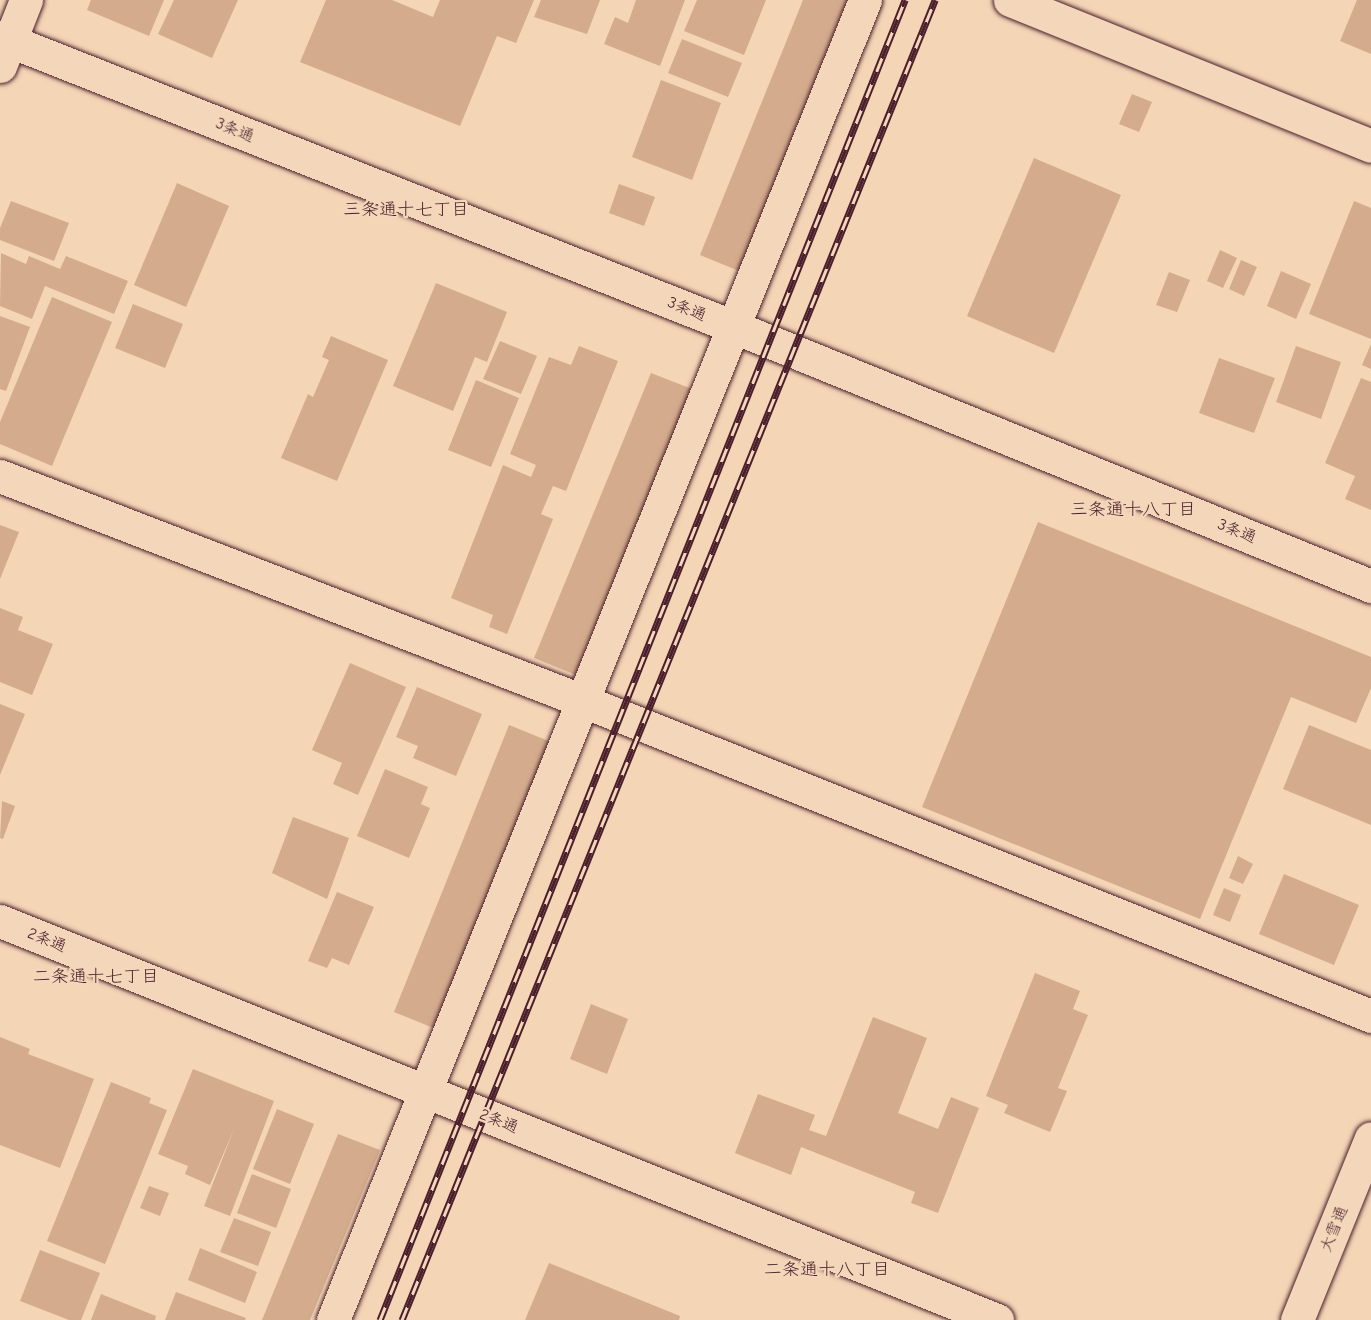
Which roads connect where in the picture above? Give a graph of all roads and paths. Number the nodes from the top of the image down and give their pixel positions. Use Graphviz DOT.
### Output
graph roads {
  1 [pos="26,0"];
  2 [pos="865,0"];
  3 [pos="1010,0"];
  4 [pos="4,48"];
  5 [pos="1371,146"];
  6 [pos="734,327"];
  7 [pos="0,476"];
  8 [pos="1371,586"];
  9 [pos="583,701"];
  10 [pos="0,921"];
  11 [pos="1371,1016"];
  12 [pos="423,1091"];
  13 [pos="1371,1138"];
  14 [pos="333,1320"];
  15 [pos="997,1320"];
  16 [pos="1297,1320"];
  1 -- 4 [label="street"];
  2 -- 6 [label="street"];
  3 -- 5 [label="street"];
  4 -- 6 [label="street, 3条通"];
  6 -- 8 [label="street, 3条通"];
  6 -- 9 [label="street"];
  7 -- 9 [label="street"];
  9 -- 11 [label="street"];
  9 -- 12 [label="street"];
  10 -- 12 [label="street, 2条通"];
  12 -- 14 [label="street"];
  12 -- 15 [label="street, 2条通"];
  13 -- 16 [label="street, 大雪通"];
}
